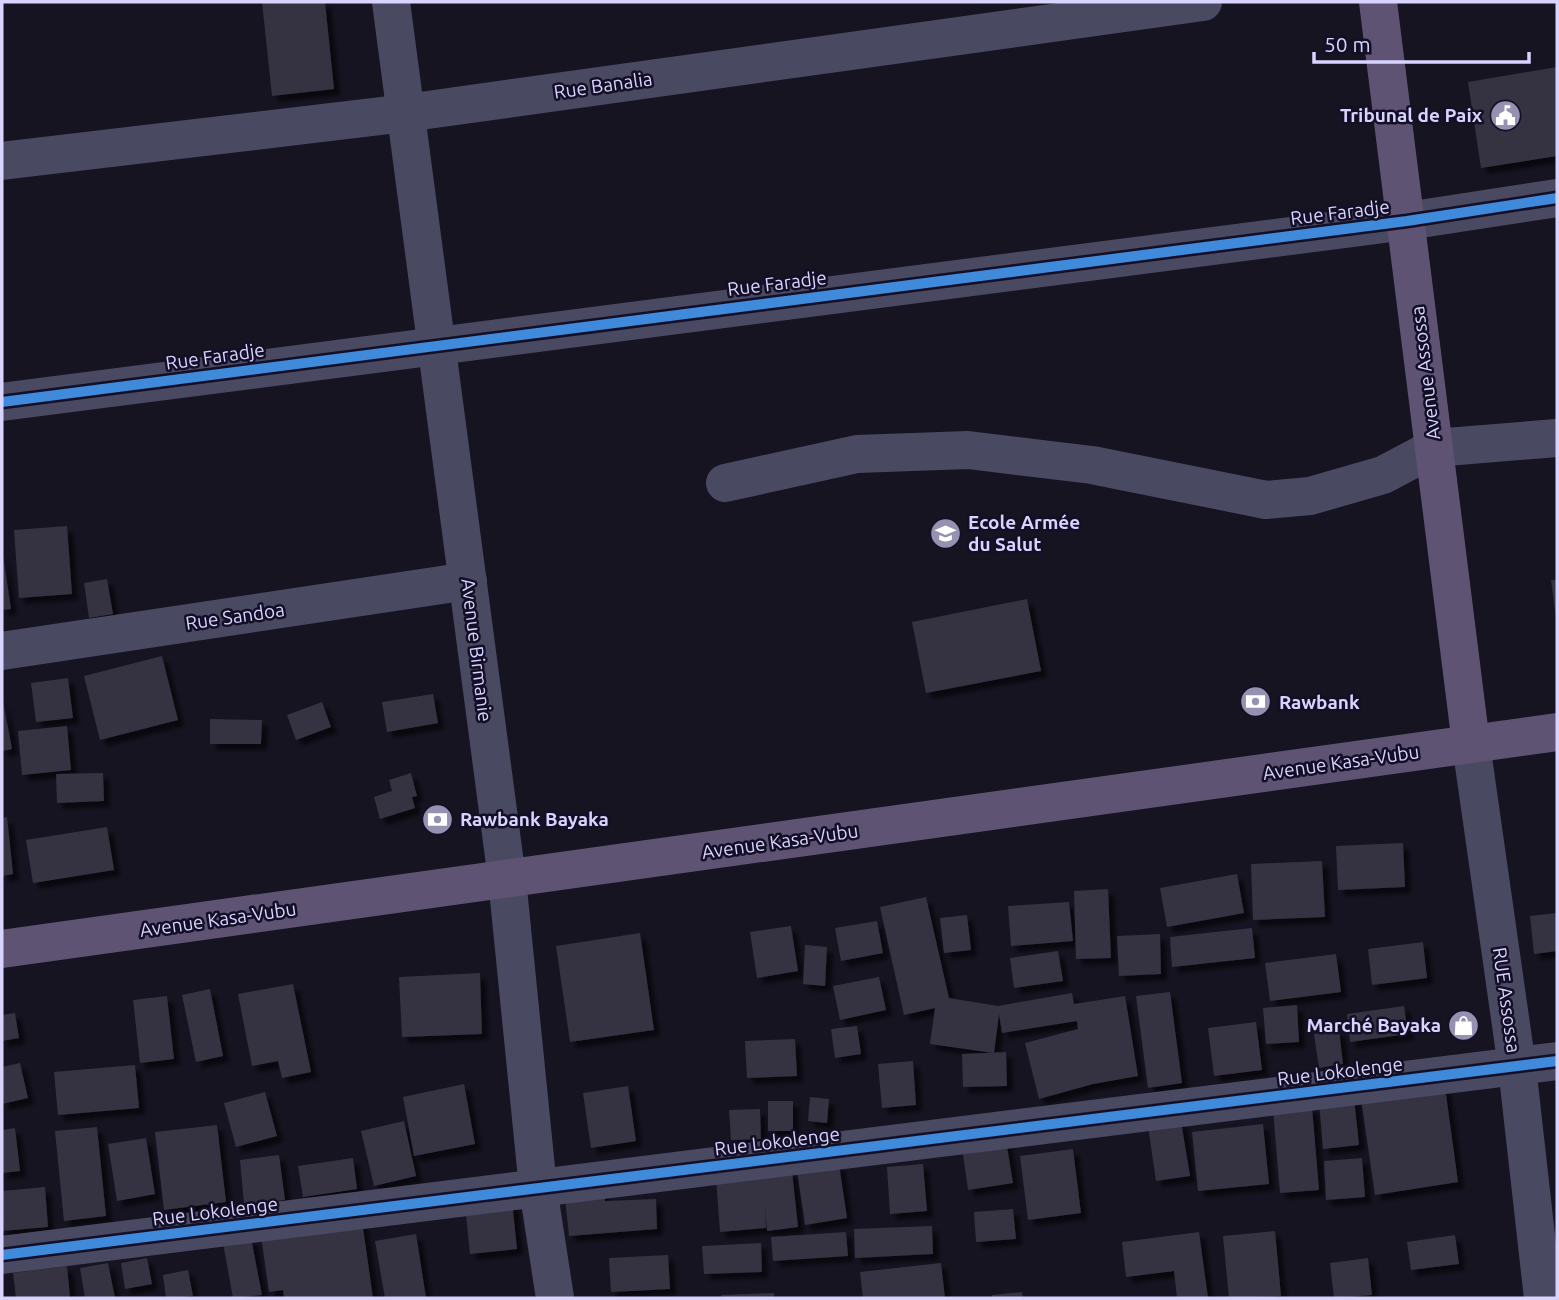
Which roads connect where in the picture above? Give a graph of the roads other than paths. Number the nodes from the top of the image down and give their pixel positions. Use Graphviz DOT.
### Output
graph roads {
  1 [pos="391,2"];
  2 [pos="1203,2"];
  3 [pos="1378,2"];
  4 [pos="406,113"];
  5 [pos="2,162"];
  6 [pos="1557,198"];
  7 [pos="1407,221"];
  8 [pos="437,345"];
  9 [pos="2,402"];
  10 [pos="1557,438"];
  11 [pos="1434,448"];
  12 [pos="725,483"];
  13 [pos="468,581"];
  14 [pos="2,651"];
  15 [pos="1557,732"];
  16 [pos="1471,744"];
  17 [pos="507,879"];
  18 [pos="2,949"];
  19 [pos="1557,1061"];
  20 [pos="1517,1067"];
  21 [pos="538,1188"];
  22 [pos="2,1255"];
  23 [pos="555,1298"];
  24 [pos="1544,1298"];
  1 -- 4 [label="street, Avenue Birmanie"];
  2 -- 4 [label="street, Rue Banalia"];
  3 -- 7 [label="main road, Avenue Assossa"];
  4 -- 5 [label="street, Rue Banalia"];
  4 -- 8 [label="street, Avenue Birmanie"];
  6 -- 7 [label="street, Rue Faradje"];
  7 -- 8 [label="street, Rue Faradje"];
  7 -- 11 [label="main road, Avenue Assossa"];
  8 -- 9 [label="street, Rue Faradje"];
  8 -- 13 [label="street, Avenue Birmanie"];
  10 -- 11 [label="street"];
  11 -- 12 [label="street"];
  11 -- 16 [label="main road, Avenue Assossa"];
  13 -- 14 [label="street, Rue Sandoa"];
  13 -- 17 [label="street, Avenue Birmanie"];
  15 -- 16 [label="main road, Avenue Kasa-Vubu"];
  16 -- 17 [label="main road, Avenue Kasa-Vubu"];
  16 -- 20 [label="street, RUE Assossa"];
  17 -- 18 [label="main road, Avenue Kasa-Vubu"];
  17 -- 21 [label="street, Avenue Birmanie"];
  19 -- 20 [label="street, Rue Lokolenge"];
  20 -- 21 [label="street, Rue Lokolenge"];
  20 -- 24 [label="street, RUE Assossa"];
  21 -- 22 [label="street, Rue Lokolenge"];
  21 -- 23 [label="street, Avenue Birmanie"];
}
